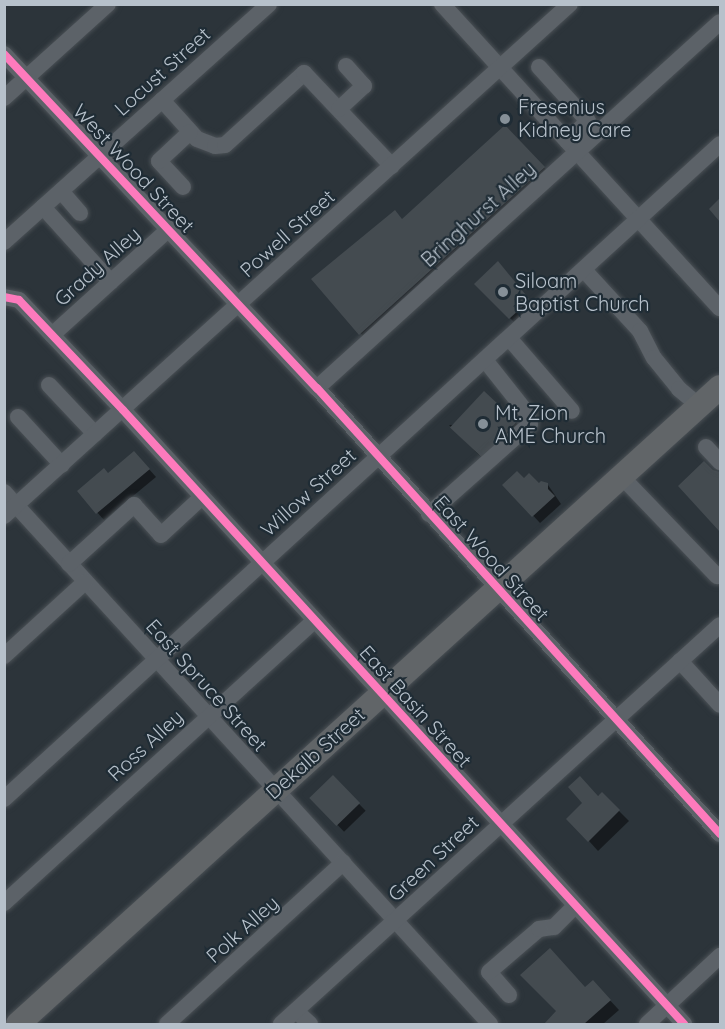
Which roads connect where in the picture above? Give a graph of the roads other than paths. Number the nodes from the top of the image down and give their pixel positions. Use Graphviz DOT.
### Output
graph roads {
  1 [pos="108,4"];
  2 [pos="268,4"];
  3 [pos="442,4"];
  4 [pos="570,4"];
  5 [pos="720,22"];
  6 [pos="4,54"];
  7 [pos="346,66"];
  8 [pos="539,67"];
  9 [pos="500,69"];
  10 [pos="27,77"];
  11 [pos="4,98"];
  12 [pos="162,100"];
  13 [pos="339,109"];
  14 [pos="190,132"];
  15 [pos="720,144"];
  16 [pos="572,146"];
  17 [pos="99,155"];
  18 [pos="392,166"];
  19 [pos="183,187"];
  20 [pos="61,190"];
  21 [pos="43,207"];
  22 [pos="80,213"];
  23 [pos="639,219"];
  24 [pos="169,229"];
  25 [pos="4,242"];
  26 [pos="584,270"];
  27 [pos="111,282"];
  28 [pos="4,297"];
  29 [pos="238,305"];
  30 [pos="720,308"];
  31 [pos="52,335"];
  32 [pos="508,339"];
  33 [pos="484,360"];
  34 [pos="49,385"];
  35 [pos="720,387"];
  36 [pos="317,388"];
  37 [pos="699,406"];
  38 [pos="123,410"];
  39 [pos="572,411"];
  40 [pos="18,417"];
  41 [pos="95,434"];
  42 [pos="706,447"];
  43 [pos="378,457"];
  44 [pos="720,462"];
  45 [pos="62,465"];
  46 [pos="621,476"];
  47 [pos="4,492"];
  48 [pos="202,497"];
  49 [pos="10,511"];
  50 [pos="429,514"];
  51 [pos="262,562"];
  52 [pos="69,564"];
  53 [pos="717,576"];
  54 [pos="86,582"];
  55 [pos="497,588"];
  56 [pos="315,620"];
  57 [pos="720,625"];
  58 [pos="4,656"];
  59 [pos="157,660"];
  60 [pos="680,661"];
  61 [pos="382,693"];
  62 [pos="720,705"];
  63 [pos="208,716"];
  64 [pos="616,719"];
  65 [pos="274,790"];
  66 [pos="4,798"];
  67 [pos="500,824"];
  68 [pos="720,834"];
  69 [pos="344,863"];
  70 [pos="4,903"];
  71 [pos="576,906"];
  72 [pos="396,922"];
  73 [pos="720,956"];
  74 [pos="508,995"];
  75 [pos="667,1006"];
  76 [pos="296,1011"];
  77 [pos="4,1019"];
  78 [pos="17,1024"];
  79 [pos="167,1024"];
  80 [pos="281,1024"];
  81 [pos="310,1024"];
  82 [pos="490,1024"];
  83 [pos="647,1024"];
  84 [pos="684,1024"];
  1 -- 10 [label="street"];
  2 -- 12 [label="street, Locust Street"];
  3 -- 9 [label="street"];
  4 -- 9 [label="street, Powell Street"];
  5 -- 16 [label="street, Bringhurst Alley"];
  6 -- 10 [label="street, West Wood Street"];
  7 -- 13 [label="street"];
  8 -- 16 [label="street"];
  9 -- 16 [label="street"];
  9 -- 18 [label="street, Powell Street"];
  10 -- 11 [label="street"];
  10 -- 17 [label="street, West Wood Street"];
  12 -- 14 [label="street"];
  12 -- 17 [label="street, Locust Street"];
  13 -- 14 [label="street"];
  13 -- 18 [label="street"];
  14 -- 19 [label="street"];
  15 -- 23 [label="street, Willow Street"];
  16 -- 23 [label="street"];
  16 -- 36 [label="street, Bringhurst Alley"];
  17 -- 20 [label="street, Locust Street"];
  17 -- 24 [label="street, West Wood Street"];
  18 -- 29 [label="street, Powell Street"];
  20 -- 21 [label="street, Locust Street"];
  20 -- 22 [label="street"];
  21 -- 25 [label="street, Locust Street"];
  21 -- 27 [label="street"];
  23 -- 26 [label="street, Willow Street"];
  23 -- 30 [label="street"];
  24 -- 27 [label="street, Grady Alley"];
  24 -- 29 [label="street, West Wood Street"];
  26 -- 32 [label="street, Willow Street"];
  26 -- 37 [label="street"];
  27 -- 31 [label="street, Grady Alley"];
  28 -- 31 [label="street, East Basin Street"];
  29 -- 36 [label="street, East Wood Street"];
  29 -- 38 [label="street, Powell Street"];
  31 -- 38 [label="street, East Basin Street"];
  32 -- 33 [label="street, Willow Street"];
  32 -- 39 [label="street"];
  33 -- 43 [label="street, Willow Street"];
  33 -- 50 [label="street"];
  34 -- 41 [label="street"];
  35 -- 37 [label="highway, Dekalb Street"];
  36 -- 43 [label="street, East Wood Street"];
  37 -- 46 [label="highway, Dekalb Street"];
  38 -- 41 [label="street, Powell Street"];
  38 -- 48 [label="street, East Basin Street"];
  40 -- 45 [label="street"];
  41 -- 45 [label="street, Powell Street"];
  42 -- 44 [label="street"];
  43 -- 50 [label="street, East Wood Street"];
  43 -- 51 [label="street, Willow Street"];
  45 -- 49 [label="street, Powell Street"];
  46 -- 53 [label="street"];
  46 -- 55 [label="highway, Dekalb Street"];
  47 -- 49 [label="street, East Spruce Street"];
  48 -- 51 [label="street, East Basin Street"];
  48 -- 52 [label="street"];
  49 -- 52 [label="street, East Spruce Street"];
  50 -- 55 [label="street, East Wood Street"];
  51 -- 56 [label="street, East Basin Street"];
  51 -- 59 [label="street, Willow Street"];
  52 -- 54 [label="street, East Spruce Street"];
  54 -- 58 [label="street"];
  54 -- 59 [label="street, East Spruce Street"];
  55 -- 61 [label="highway, Dekalb Street"];
  55 -- 64 [label="street, East Wood Street"];
  56 -- 61 [label="street, East Basin Street"];
  56 -- 63 [label="street, Ross Alley"];
  57 -- 60 [label="street, Green Street"];
  59 -- 63 [label="street, East Spruce Street"];
  59 -- 66 [label="street, Willow Street"];
  60 -- 62 [label="street"];
  60 -- 64 [label="street, Green Street"];
  61 -- 65 [label="highway, Dekalb Street"];
  61 -- 67 [label="street, East Basin Street"];
  63 -- 65 [label="street, East Spruce Street"];
  63 -- 70 [label="street, Ross Alley"];
  64 -- 67 [label="street, Green Street"];
  64 -- 68 [label="street, East Wood Street"];
  65 -- 69 [label="street, East Spruce Street"];
  65 -- 78 [label="highway, Dekalb Street"];
  67 -- 71 [label="street, East Basin Street"];
  67 -- 72 [label="street, Green Street"];
  69 -- 72 [label="street, East Spruce Street"];
  69 -- 79 [label="street, Polk Alley"];
  71 -- 74 [label="street"];
  71 -- 75 [label="street, East Basin Street"];
  72 -- 76 [label="street, Green Street"];
  72 -- 82 [label="street, East Spruce Street"];
  73 -- 75 [label="street"];
  75 -- 83 [label="street"];
  75 -- 84 [label="street, East Basin Street"];
  76 -- 80 [label="street, Green Street"];
  76 -- 81 [label="street"];
  77 -- 78 [label="street"];
}
